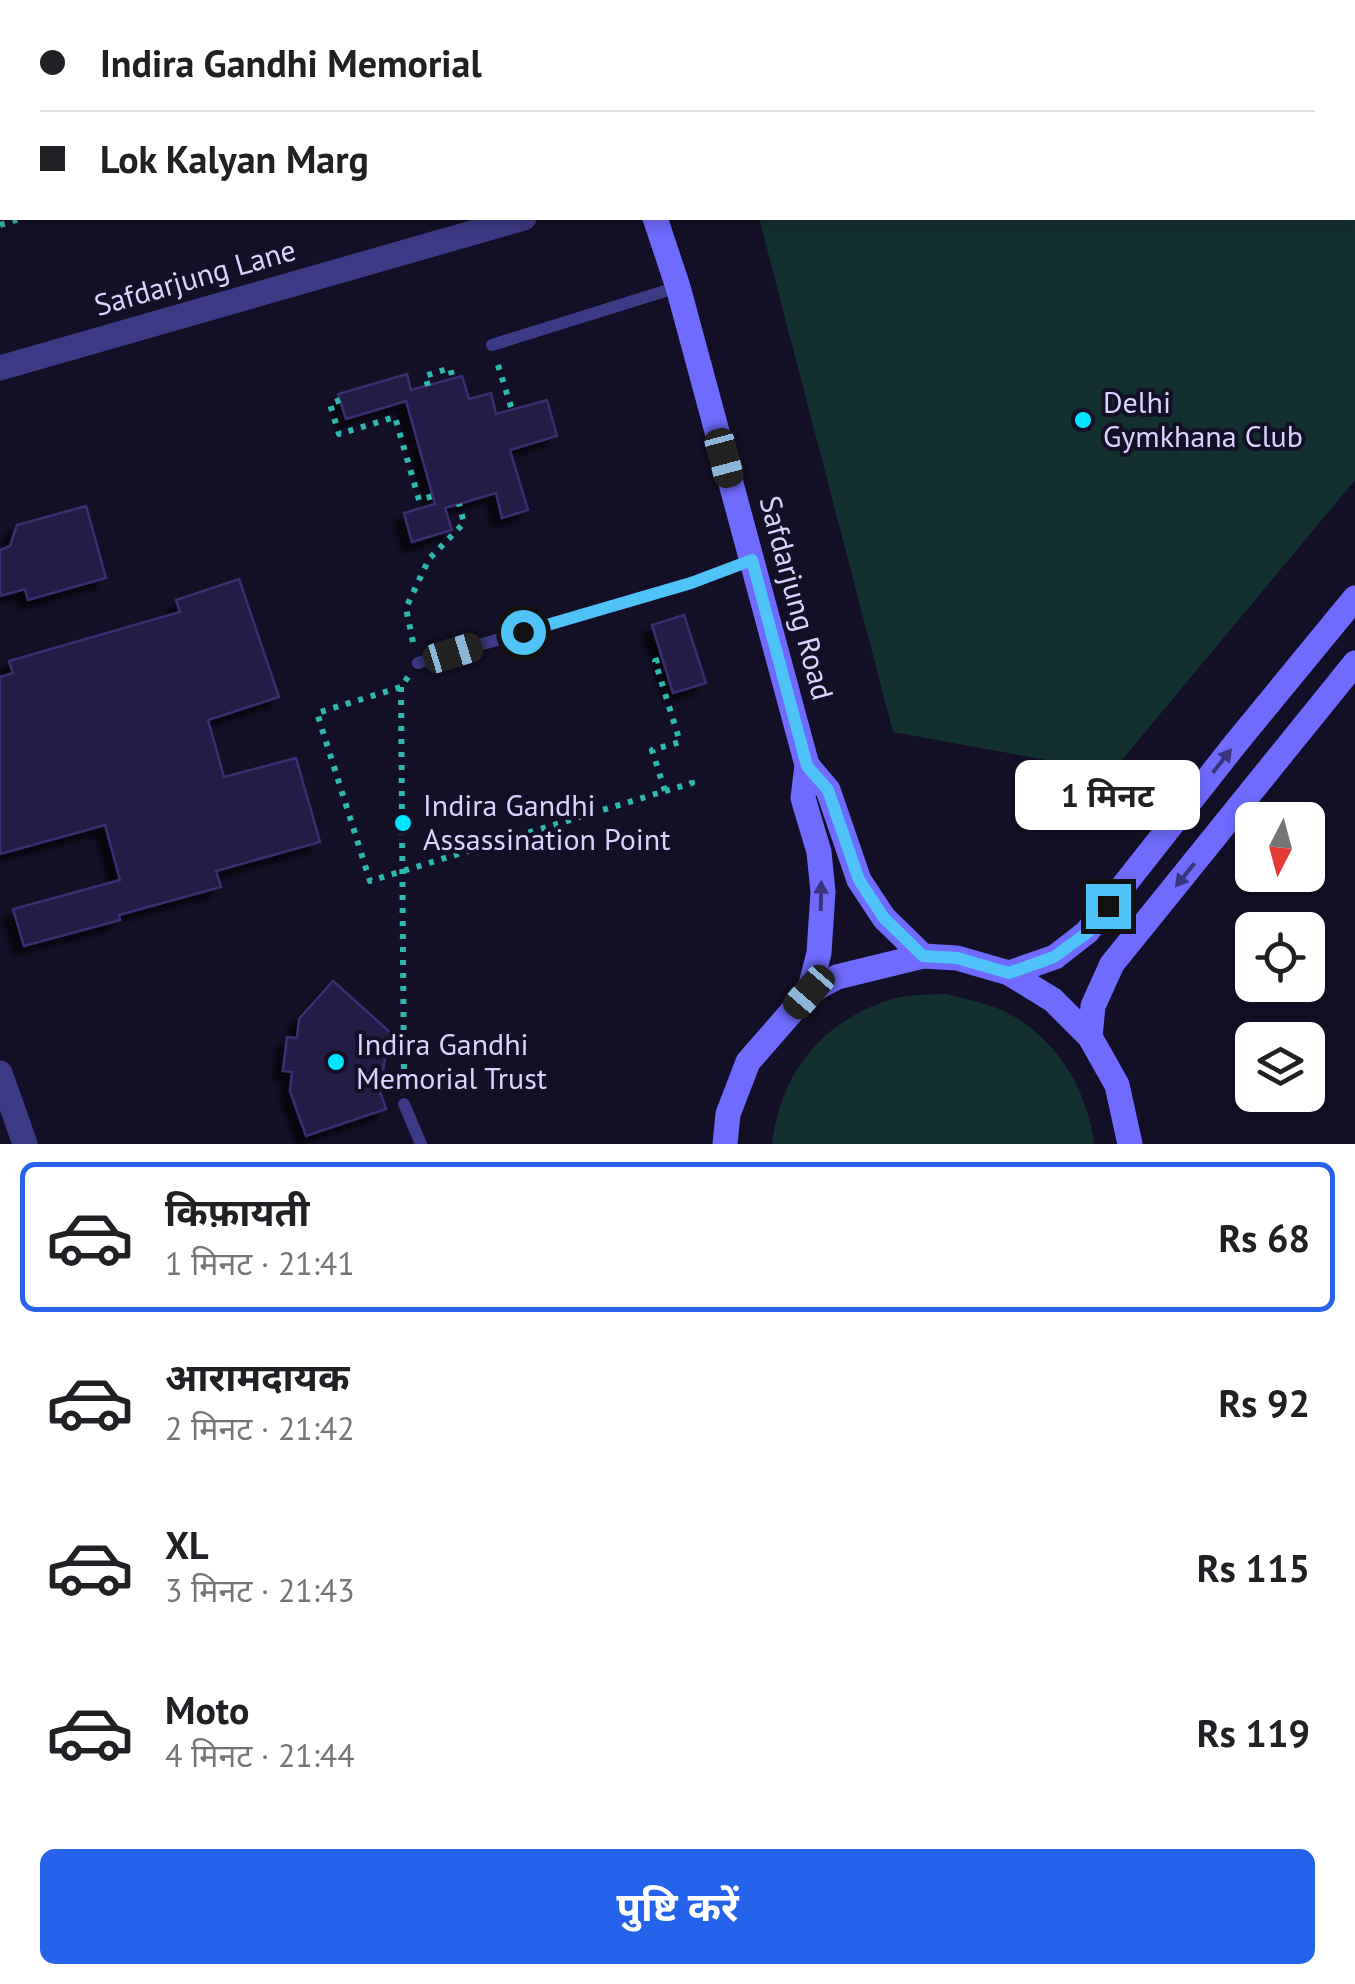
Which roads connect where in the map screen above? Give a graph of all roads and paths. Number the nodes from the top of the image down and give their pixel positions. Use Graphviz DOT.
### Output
graph roads {
  1 [pos="517,220"];
  2 [pos="656,220"];
  3 [pos="678,287"];
  4 [pos="492,345"];
  5 [pos="0,368"];
  6 [pos="453,379"];
  7 [pos="428,386"];
  8 [pos="340,400"];
  9 [pos="512,410"];
  10 [pos="433,496"];
  11 [pos="460,504"];
  12 [pos="752,560"];
  13 [pos="1355,598"];
  14 [pos="662,658"];
  15 [pos="1355,663"];
  16 [pos="418,664"];
  17 [pos="1286,682"];
  18 [pos="401,687"];
  19 [pos="1317,710"];
  20 [pos="680,742"];
  21 [pos="683,752"];
  22 [pos="807,766"];
  23 [pos="690,773"];
  24 [pos="665,791"];
  25 [pos="404,871"];
  26 [pos="923,956"];
  27 [pos="1009,973"];
  28 [pos="809,992"];
  29 [pos="1090,1037"];
  30 [pos="0,1073"];
  31 [pos="404,1104"];
  32 [pos="25,1144"];
  33 [pos="421,1144"];
  34 [pos="725,1144"];
  35 [pos="1130,1144"];
  1 -- 5 [label="street, Safdarjung Lane"];
  2 -- 3 [label="main road, Safdarjung Road"];
  3 -- 4 [label="lane"];
  3 -- 12 [label="main road, Safdarjung Road"];
  4 -- 9 [label="path"];
  6 -- 7 [label="path"];
  8 -- 10 [label="path"];
  11 -- 16 [label="path"];
  12 -- 16 [label="lane"];
  12 -- 22 [label="main road, Safdarjung Road"];
  13 -- 17 [label="main road"];
  14 -- 20 [label="path"];
  15 -- 19 [label="main road"];
  16 -- 18 [label="path"];
  17 -- 19 [label="main road"];
  27 -- 17 [label="main road, one-way"];
  18 -- 25 [label="path"];
  18 -- 25 [label="path"];
  19 -- 29 [label="main road, one-way"];
  20 -- 21 [label="path"];
  20 -- 24 [label="path"];
  22 -- 26 [label="main road, Safdarjung Road"];
  28 -- 22 [label="main road, Safdarjung Road, one-way"];
  23 -- 24 [label="path"];
  24 -- 25 [label="path"];
  25 -- 31 [label="path"];
  26 -- 27 [label="main road"];
  26 -- 28 [label="main road"];
  27 -- 29 [label="main road"];
  28 -- 34 [label="main road"];
  29 -- 35 [label="main road"];
  30 -- 32 [label="street"];
  31 -- 33 [label="lane"];
}
